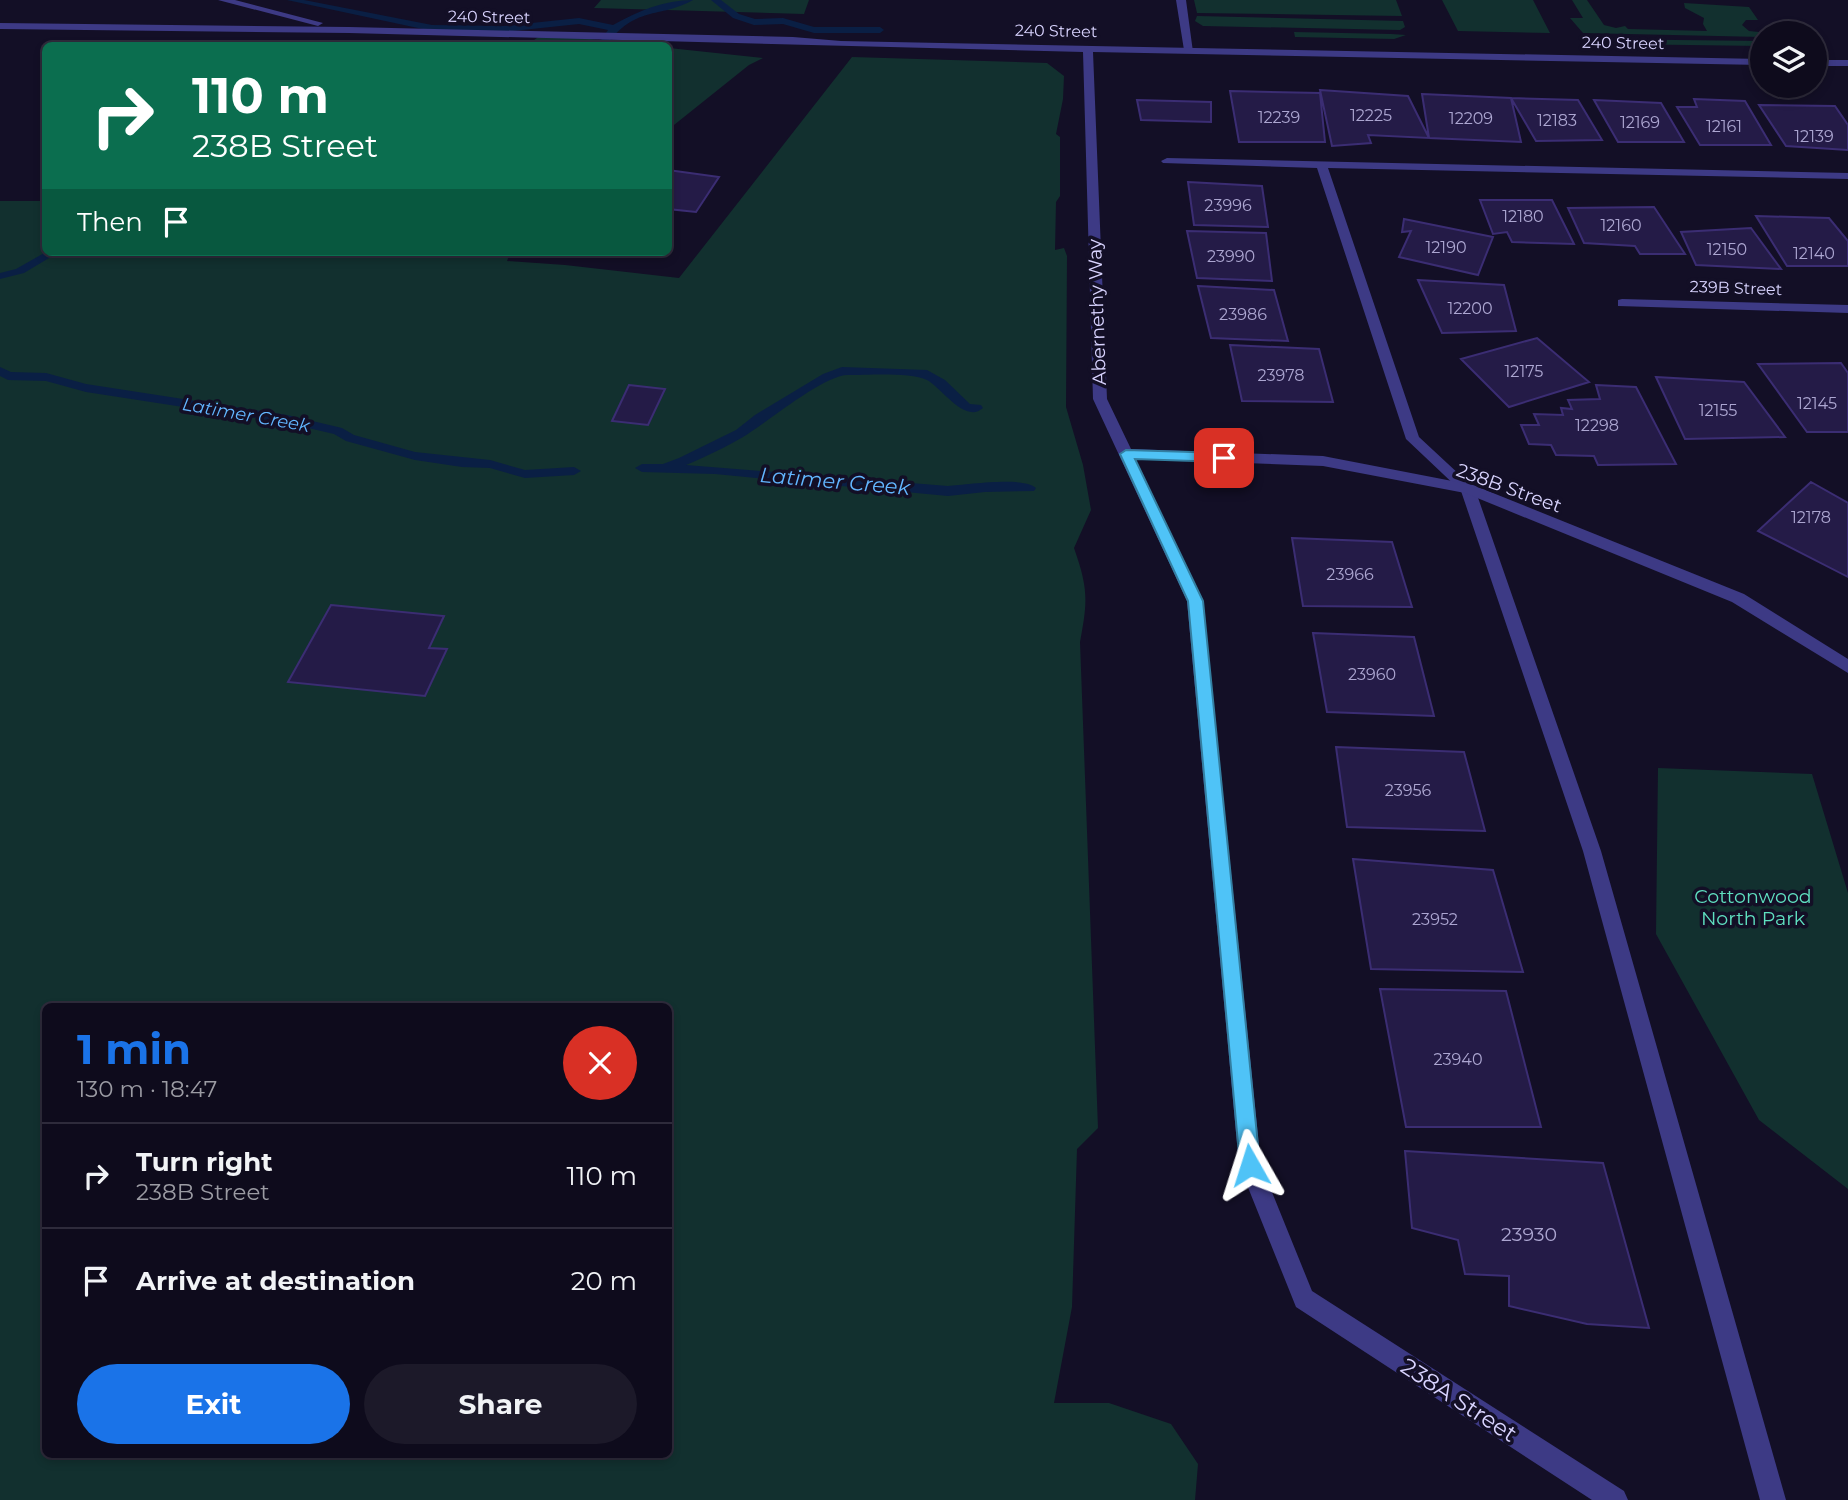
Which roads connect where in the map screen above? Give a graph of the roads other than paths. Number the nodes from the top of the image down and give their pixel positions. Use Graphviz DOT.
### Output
graph roads {
  1 [pos="223,0"];
  2 [pos="1181,0"];
  3 [pos="0,26"];
  4 [pos="349,30"];
  5 [pos="1088,47"];
  6 [pos="1189,50"];
  7 [pos="1750,62"];
  8 [pos="1827,63"];
  9 [pos="1848,63"];
  10 [pos="1167,161"];
  11 [pos="1322,166"];
  12 [pos="1848,176"];
  13 [pos="1622,303"];
  14 [pos="1848,309"];
  15 [pos="1126,454"];
  16 [pos="1468,489"];
  17 [pos="1848,667"];
  18 [pos="1304,1299"];
  19 [pos="1615,1500"];
  20 [pos="1773,1500"];
  1 -- 4 [label="street, 240 Street"];
  2 -- 6 [label="street"];
  3 -- 4 [label="street, 240 Street"];
  4 -- 5 [label="street, 240 Street"];
  5 -- 6 [label="street, 240 Street"];
  5 -- 15 [label="street, Abernethy Way"];
  6 -- 7 [label="street, 240 Street"];
  8 -- 9 [label="street"];
  10 -- 11 [label="street"];
  11 -- 12 [label="street"];
  11 -- 16 [label="street"];
  13 -- 14 [label="street, 239B Street"];
  15 -- 16 [label="street, 238B Street"];
  15 -- 18 [label="street, Abernethy Way"];
  16 -- 17 [label="street, 238B Street"];
  16 -- 20 [label="street"];
  18 -- 19 [label="street, 238A Street"];
}
